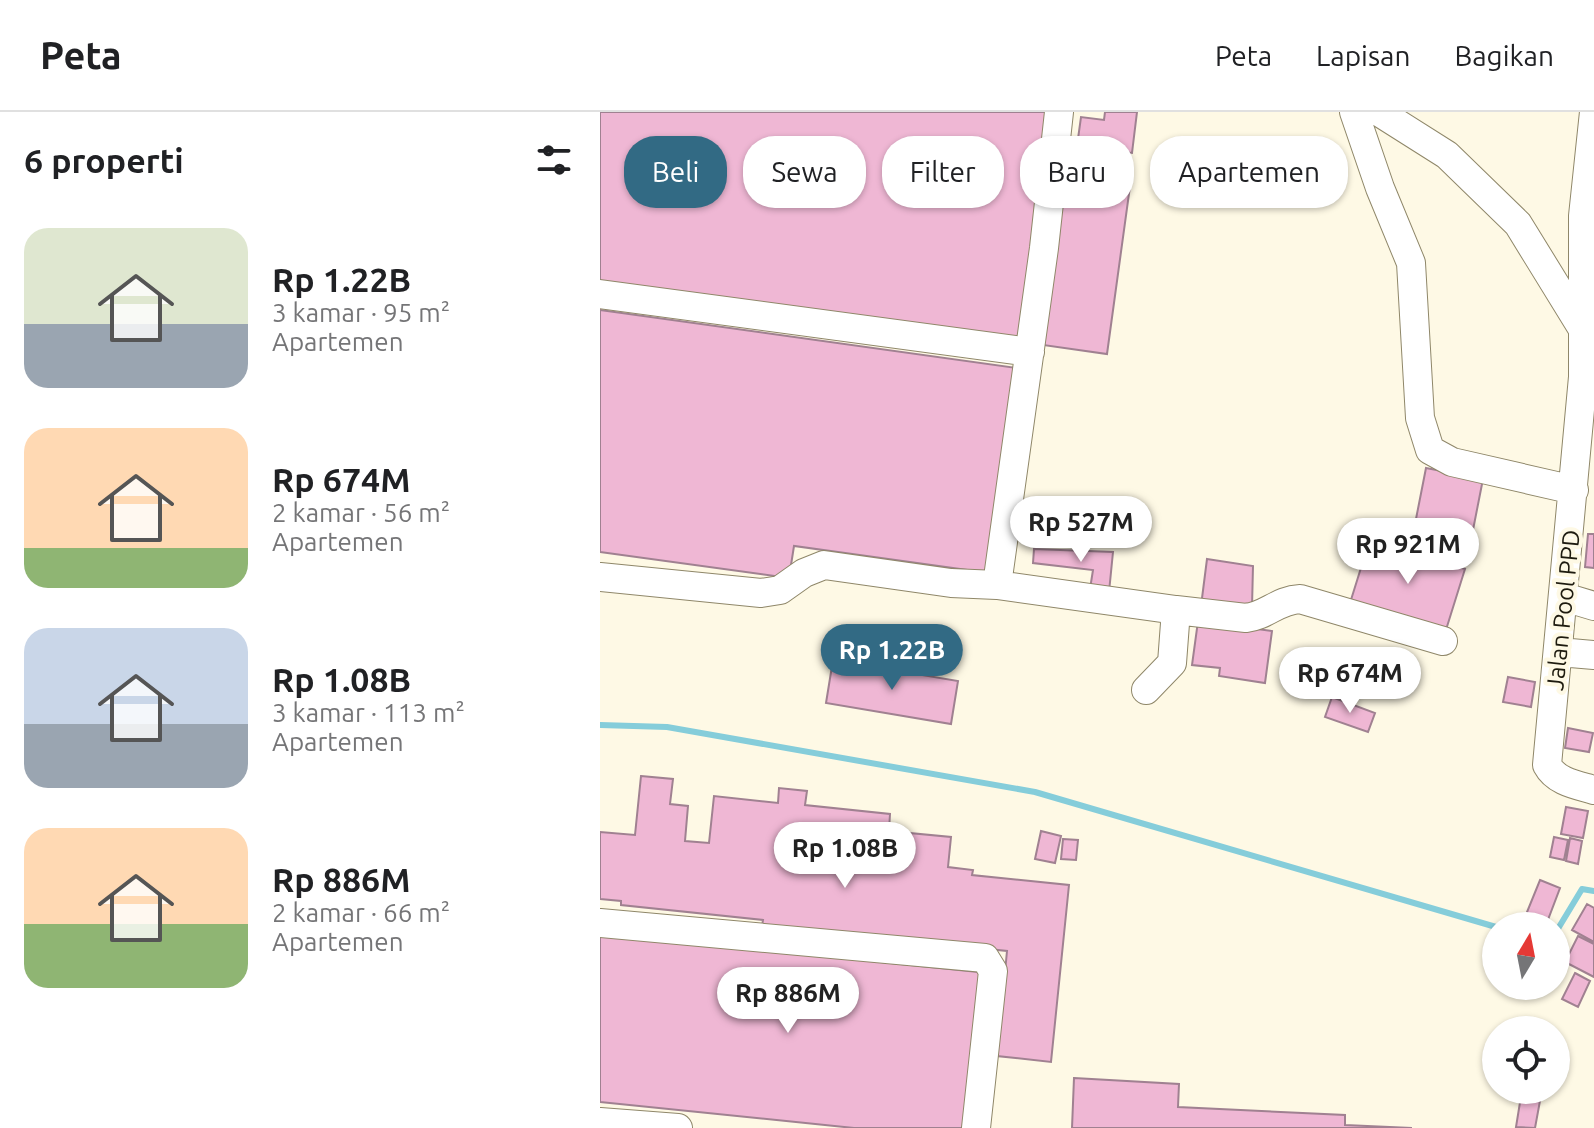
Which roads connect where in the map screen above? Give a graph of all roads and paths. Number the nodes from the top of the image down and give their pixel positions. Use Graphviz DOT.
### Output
graph roads {
  1 [pos="1059,112"];
  2 [pos="1354,112"];
  3 [pos="1379,112"];
  4 [pos="1594,112"];
  5 [pos="1591,143"];
  6 [pos="1588,238"];
  7 [pos="600,294"];
  8 [pos="1583,329"];
  9 [pos="1030,352"];
  10 [pos="1588,378"];
  11 [pos="1580,509"];
  12 [pos="600,577"];
  13 [pos="997,585"];
  14 [pos="1564,597"];
  15 [pos="1594,606"];
  16 [pos="1176,610"];
  17 [pos="1443,641"];
  18 [pos="1559,652"];
  19 [pos="1594,655"];
  20 [pos="1146,690"];
  21 [pos="1594,790"];
  22 [pos="600,923"];
  23 [pos="600,1122"];
  24 [pos="678,1128"];
  25 [pos="976,1128"];
  1 -- 9 [label="street"];
  2 -- 11 [label="street"];
  3 -- 8 [label="street"];
  4 -- 5 [label="street, Jalan Pool PPD"];
  5 -- 6 [label="street, Jalan Pool PPD"];
  6 -- 8 [label="street, Jalan Pool PPD"];
  7 -- 9 [label="street"];
  8 -- 10 [label="street, Jalan Pool PPD"];
  9 -- 13 [label="street"];
  10 -- 11 [label="street, Jalan Pool PPD"];
  11 -- 14 [label="street, Jalan Pool PPD"];
  12 -- 13 [label="street"];
  13 -- 16 [label="street"];
  14 -- 15 [label="street"];
  14 -- 18 [label="street, Jalan Pool PPD"];
  16 -- 17 [label="street"];
  16 -- 20 [label="street"];
  18 -- 19 [label="street"];
  18 -- 21 [label="street, Jalan Pool PPD"];
  22 -- 25 [label="street"];
  23 -- 24 [label="street"];
}
